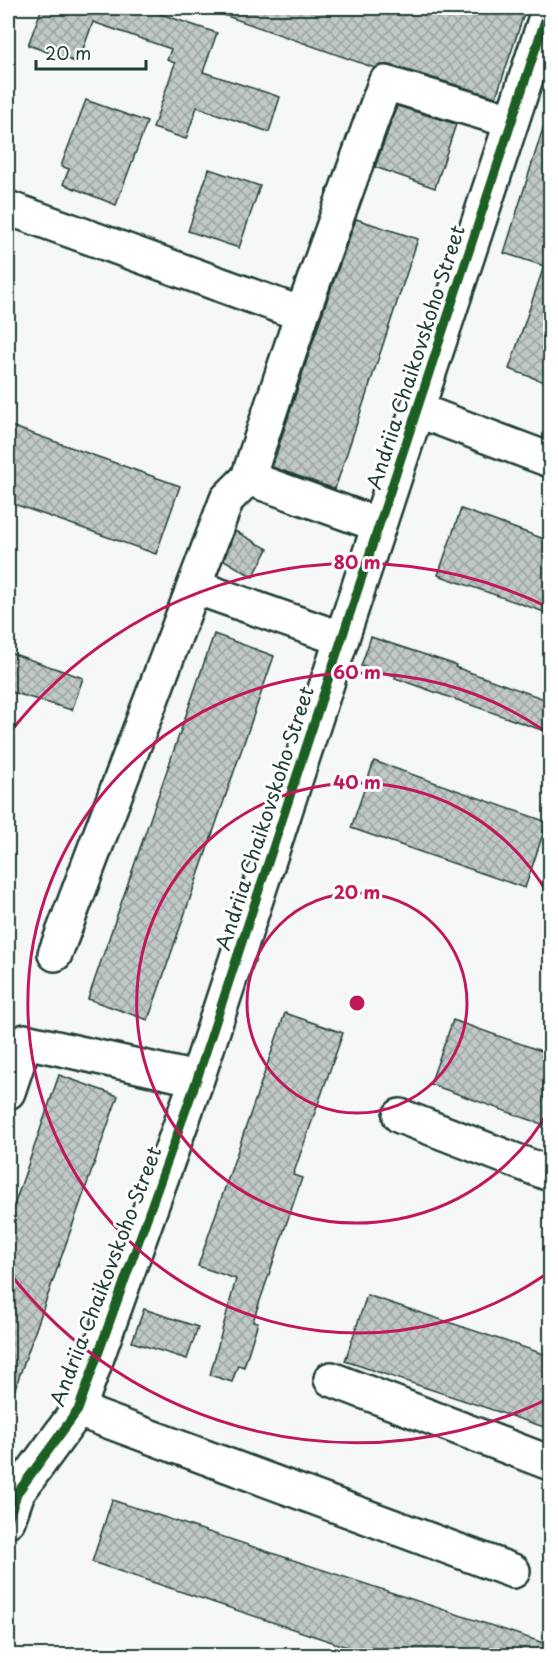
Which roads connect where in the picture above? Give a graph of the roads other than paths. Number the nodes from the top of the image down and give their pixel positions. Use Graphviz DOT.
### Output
graph roads {
  1 [pos="549,8"];
  2 [pos="511,121"];
  3 [pos="8,208"];
  4 [pos="302,314"];
  5 [pos="417,410"];
  6 [pos="550,460"];
  7 [pos="248,478"];
  8 [pos="379,525"];
  9 [pos="195,587"];
  10 [pos="342,639"];
  11 [pos="55,954"];
  12 [pos="197,1079"];
  13 [pos="8,1092"];
  14 [pos="400,1116"];
  15 [pos="550,1174"];
  16 [pos="331,1379"];
  17 [pos="78,1410"];
  18 [pos="550,1463"];
  19 [pos="11,1500"];
  20 [pos="513,1571"];
  1 -- 2 [label="street, Andriia Chaikovskoho Street"];
  2 -- 4 [label="street"];
  2 -- 5 [label="street, Andriia Chaikovskoho Street"];
  3 -- 4 [label="street"];
  4 -- 7 [label="street"];
  5 -- 6 [label="street"];
  5 -- 8 [label="street, Andriia Chaikovskoho Street"];
  7 -- 8 [label="street"];
  7 -- 9 [label="street"];
  8 -- 10 [label="street, Andriia Chaikovskoho Street"];
  9 -- 10 [label="street"];
  9 -- 11 [label="street"];
  10 -- 12 [label="street, Andriia Chaikovskoho Street"];
  12 -- 13 [label="street"];
  12 -- 17 [label="street, Andriia Chaikovskoho Street"];
  14 -- 15 [label="street"];
  16 -- 18 [label="street"];
  17 -- 19 [label="street, Andriia Chaikovskoho Street"];
  17 -- 20 [label="street"];
}
